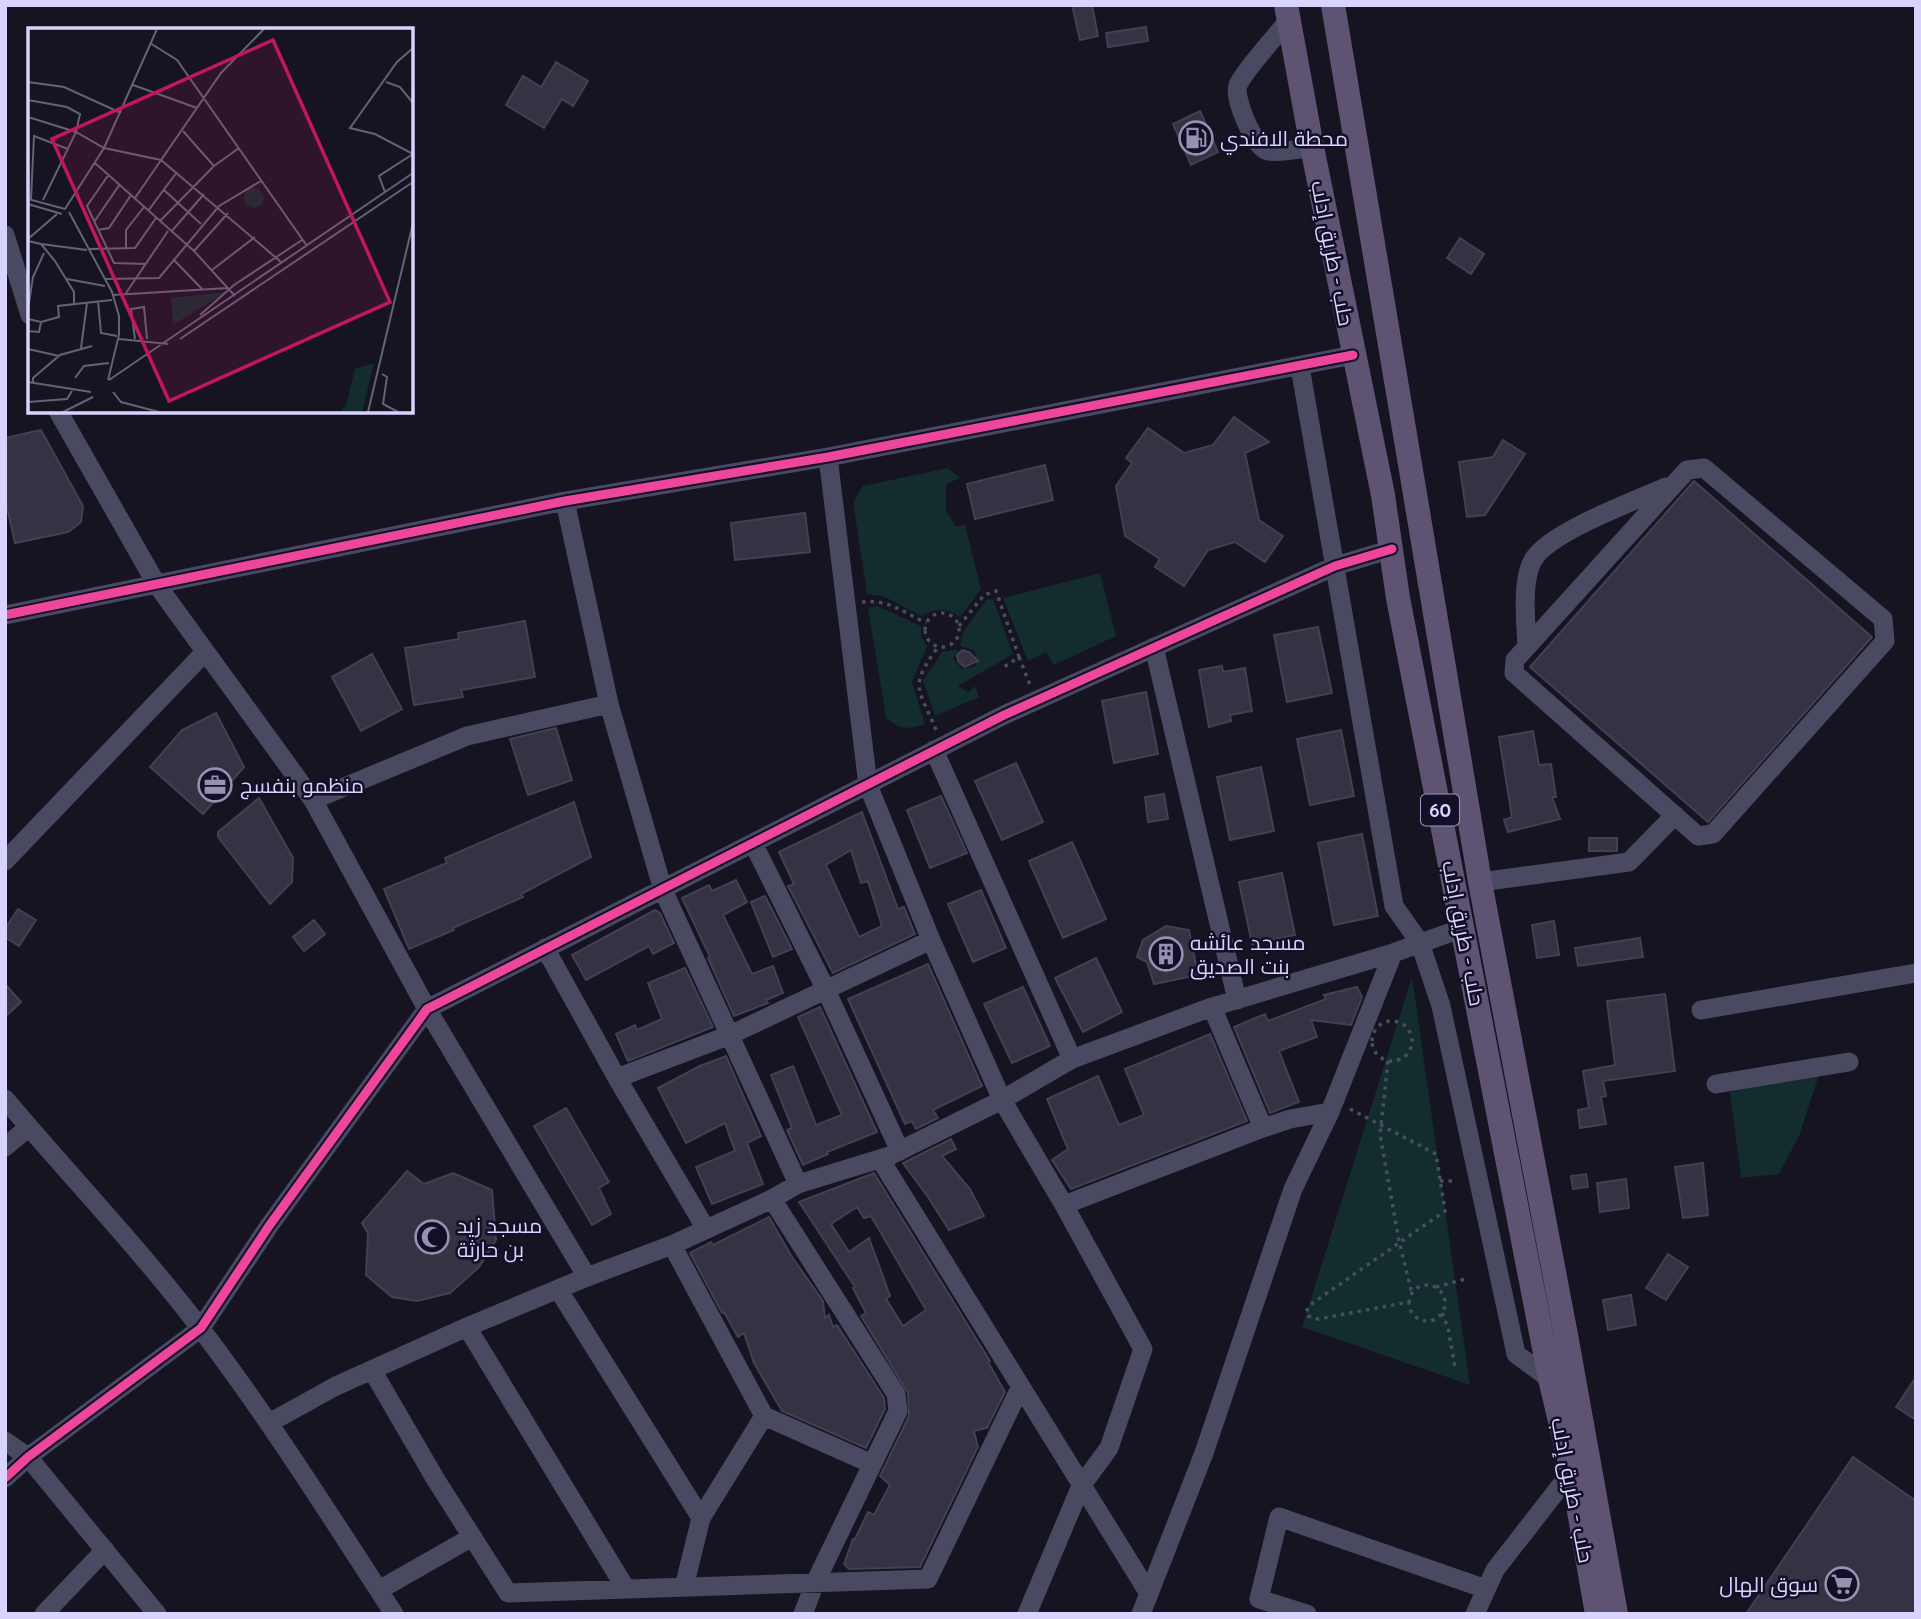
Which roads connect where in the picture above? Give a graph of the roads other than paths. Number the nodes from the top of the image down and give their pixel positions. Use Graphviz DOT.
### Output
graph roads {
  1 [pos="1332,5"];
  2 [pos="1288,13"];
  3 [pos="1312,148"];
  4 [pos="5,235"];
  5 [pos="28,309"];
  6 [pos="1353,355"];
  7 [pos="1300,367"];
  8 [pos="59,413"];
  9 [pos="828,457"];
  10 [pos="1675,483"];
  11 [pos="1415,489"];
  12 [pos="1383,495"];
  13 [pos="565,501"];
  14 [pos="1392,549"];
  15 [pos="1335,566"];
  16 [pos="157,585"];
  17 [pos="5,615"];
  18 [pos="1527,646"];
  19 [pos="1154,647"];
  20 [pos="205,652"];
  21 [pos="609,704"];
  22 [pos="938,748"];
  23 [pos="868,785"];
  24 [pos="313,800"];
  25 [pos="1675,815"];
  26 [pos="753,842"];
  27 [pos="5,861"];
  28 [pos="1480,882"];
  29 [pos="663,890"];
  30 [pos="1463,928"];
  31 [pos="931,940"];
  32 [pos="1420,943"];
  33 [pos="545,948"];
  34 [pos="1393,953"];
  35 [pos="1916,973"];
  36 [pos="826,990"];
  37 [pos="1237,1000"];
  38 [pos="1212,1007"];
  39 [pos="427,1009"];
  40 [pos="1701,1010"];
  41 [pos="730,1035"];
  42 [pos="1072,1059"];
  43 [pos="1849,1062"];
  44 [pos="617,1077"];
  45 [pos="1716,1084"];
  46 [pos="5,1099"];
  47 [pos="1002,1100"];
  48 [pos="1338,1110"];
  49 [pos="29,1127"];
  50 [pos="1262,1128"];
  51 [pos="5,1147"];
  52 [pos="900,1151"];
  53 [pos="880,1159"];
  54 [pos="798,1184"];
  55 [pos="772,1199"];
  56 [pos="1064,1205"];
  57 [pos="706,1229"];
  58 [pos="672,1245"];
  59 [pos="587,1277"];
  60 [pos="558,1289"];
  61 [pos="467,1327"];
  62 [pos="201,1328"];
  63 [pos="372,1370"];
  64 [pos="1550,1379"];
  65 [pos="1020,1388"];
  66 [pos="764,1416"];
  67 [pos="268,1423"];
  68 [pos="5,1441"];
  69 [pos="28,1457"];
  70 [pos="872,1464"];
  71 [pos="1572,1471"];
  72 [pos="5,1478"];
  73 [pos="1081,1486"];
  74 [pos="701,1518"];
  75 [pos="472,1537"];
  76 [pos="105,1550"];
  77 [pos="815,1583"];
  78 [pos="684,1587"];
  79 [pos="626,1589"];
  80 [pos="1486,1589"];
  81 [pos="379,1590"];
  82 [pos="1147,1592"];
  83 [pos="44,1614"];
  84 [pos="158,1614"];
  85 [pos="394,1614"];
  86 [pos="803,1614"];
  87 [pos="1027,1614"];
  88 [pos="1141,1614"];
  89 [pos="1307,1614"];
  90 [pos="1475,1614"];
  91 [pos="1597,1614"];
  92 [pos="1616,1614"];
  1 -- 11 [label="main road, حلب - طريق إدلب / 60"];
  2 -- 3 [label="main road, حلب - طريق إدلب / 60"];
  2 -- 3 [label="street"];
  3 -- 6 [label="main road, حلب - طريق إدلب / 60"];
  4 -- 5 [label="street"];
  6 -- 7 [label="street"];
  6 -- 12 [label="main road, حلب - طريق إدلب / 60"];
  7 -- 9 [label="street"];
  7 -- 15 [label="street"];
  8 -- 16 [label="street"];
  9 -- 13 [label="street"];
  9 -- 23 [label="street"];
  10 -- 18 [label="street"];
  10 -- 18 [label="street"];
  10 -- 25 [label="street"];
  11 -- 12 [label="main road"];
  11 -- 28 [label="main road, حلب - طريق إدلب / 60"];
  12 -- 14 [label="main road, حلب - طريق إدلب / 60"];
  13 -- 16 [label="street"];
  13 -- 21 [label="street"];
  14 -- 15 [label="street"];
  14 -- 30 [label="main road, حلب - طريق إدلب / 60"];
  15 -- 19 [label="street"];
  15 -- 32 [label="street"];
  16 -- 17 [label="street"];
  16 -- 20 [label="street"];
  18 -- 25 [label="street"];
  19 -- 22 [label="street"];
  19 -- 37 [label="street"];
  20 -- 24 [label="street"];
  20 -- 27 [label="street"];
  21 -- 24 [label="street"];
  21 -- 29 [label="street"];
  22 -- 23 [label="street"];
  22 -- 42 [label="street"];
  23 -- 26 [label="street"];
  23 -- 31 [label="street"];
  24 -- 39 [label="street"];
  25 -- 28 [label="street"];
  26 -- 29 [label="street"];
  26 -- 36 [label="street"];
  28 -- 92 [label="main road, حلب - طريق إدلب / 60"];
  29 -- 33 [label="street"];
  29 -- 41 [label="street"];
  30 -- 32 [label="street"];
  30 -- 64 [label="main road, حلب - طريق إدلب / 60"];
  31 -- 36 [label="street"];
  31 -- 47 [label="street"];
  32 -- 34 [label="street"];
  32 -- 64 [label="street"];
  33 -- 39 [label="street"];
  33 -- 44 [label="street"];
  34 -- 37 [label="street"];
  34 -- 48 [label="street"];
  35 -- 40 [label="street"];
  36 -- 41 [label="street"];
  36 -- 52 [label="street"];
  37 -- 38 [label="street"];
  38 -- 42 [label="street"];
  38 -- 50 [label="street"];
  39 -- 59 [label="street"];
  39 -- 62 [label="street"];
  41 -- 44 [label="street"];
  41 -- 54 [label="street"];
  42 -- 47 [label="street"];
  43 -- 45 [label="street"];
  44 -- 57 [label="street"];
  46 -- 49 [label="street"];
  47 -- 52 [label="street"];
  47 -- 56 [label="street"];
  48 -- 50 [label="street"];
  48 -- 82 [label="street"];
  49 -- 51 [label="street"];
  49 -- 62 [label="street"];
  50 -- 56 [label="street"];
  52 -- 53 [label="street"];
  53 -- 54 [label="street"];
  53 -- 65 [label="street"];
  54 -- 55 [label="street"];
  55 -- 57 [label="street"];
  55 -- 70 [label="street"];
  56 -- 73 [label="street"];
  57 -- 58 [label="street"];
  58 -- 59 [label="street"];
  58 -- 66 [label="street"];
  59 -- 60 [label="street"];
  60 -- 61 [label="street"];
  60 -- 74 [label="street"];
  61 -- 63 [label="street"];
  61 -- 79 [label="street"];
  62 -- 67 [label="street"];
  62 -- 69 [label="street"];
  63 -- 67 [label="street"];
  63 -- 75 [label="street"];
  64 -- 71 [label="main road, حلب - طريق إدلب / 60"];
  65 -- 73 [label="street"];
  65 -- 77 [label="street"];
  66 -- 70 [label="street"];
  66 -- 74 [label="street"];
  67 -- 81 [label="street"];
  68 -- 69 [label="street"];
  69 -- 72 [label="street"];
  69 -- 76 [label="street"];
  70 -- 77 [label="street"];
  71 -- 80 [label="street"];
  71 -- 91 [label="main road, حلب - طريق إدلب / 60"];
  73 -- 82 [label="street"];
  73 -- 87 [label="street"];
  74 -- 78 [label="street"];
  75 -- 79 [label="street"];
  75 -- 81 [label="street"];
  76 -- 83 [label="street"];
  76 -- 84 [label="street"];
  77 -- 78 [label="street"];
  77 -- 86 [label="street"];
  78 -- 79 [label="street"];
  80 -- 89 [label="street"];
  80 -- 90 [label="street"];
  81 -- 85 [label="street"];
  82 -- 88 [label="street"];
}
